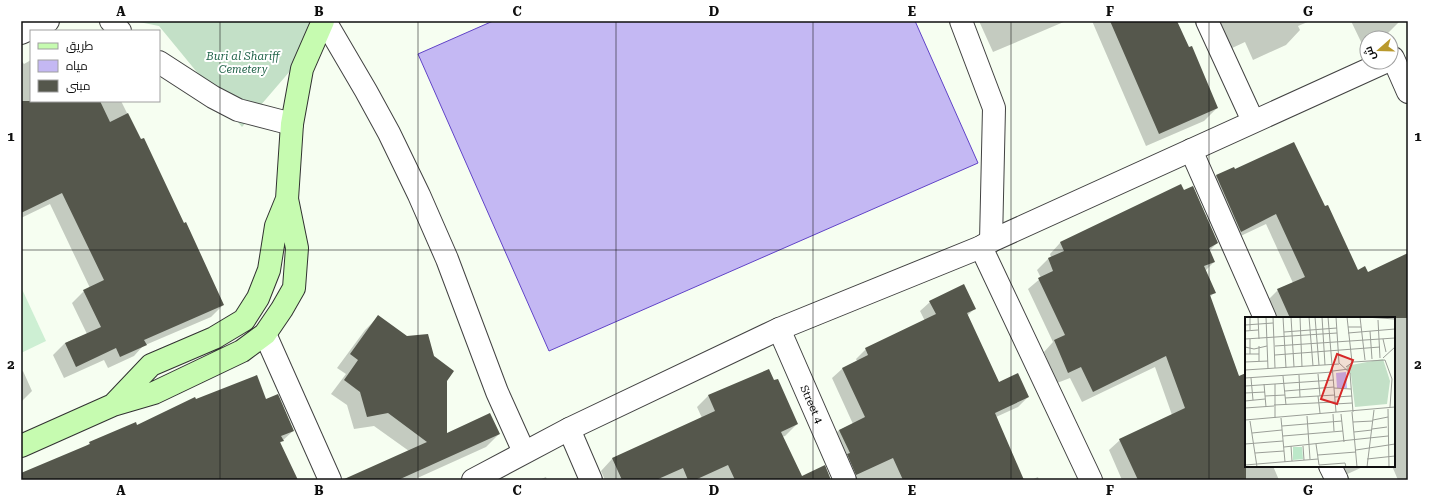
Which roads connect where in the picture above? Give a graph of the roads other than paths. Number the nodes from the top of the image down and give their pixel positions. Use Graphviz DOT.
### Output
graph roads {
  1 [pos="48,21"];
  2 [pos="111,21"];
  3 [pos="324,21"];
  4 [pos="961,21"];
  5 [pos="1207,21"];
  6 [pos="119,30"];
  7 [pos="21,34"];
  8 [pos="160,63"];
  9 [pos="1367,70"];
  10 [pos="1399,70"];
  11 [pos="1408,92"];
  12 [pos="1253,121"];
  13 [pos="292,124"];
  14 [pos="1191,150"];
  15 [pos="287,199"];
  16 [pos="986,244"];
  17 [pos="1265,317"];
  18 [pos="780,328"];
  19 [pos="265,334"];
  20 [pos="113,405"];
  21 [pos="569,429"];
  22 [pos="21,446"];
  23 [pos="524,452"];
  24 [pos="1330,467"];
  25 [pos="330,480"];
  26 [pos="473,480"];
  27 [pos="591,480"];
  28 [pos="846,480"];
  29 [pos="1091,480"];
  30 [pos="1336,480"];
  1 -- 7 [label="street"];
  2 -- 6 [label="street"];
  3 -- 13 [label="main road"];
  3 -- 23 [label="street"];
  4 -- 16 [label="street"];
  5 -- 12 [label="street"];
  8 -- 13 [label="street"];
  9 -- 12 [label="street"];
  10 -- 11 [label="street"];
  12 -- 14 [label="street"];
  13 -- 15 [label="main road"];
  14 -- 16 [label="street"];
  14 -- 17 [label="street"];
  15 -- 19 [label="main road"];
  15 -- 20 [label="main road"];
  16 -- 18 [label="street"];
  16 -- 29 [label="street"];
  18 -- 21 [label="street"];
  18 -- 28 [label="street, Street 4"];
  19 -- 20 [label="main road"];
  19 -- 25 [label="street"];
  20 -- 22 [label="main road"];
  21 -- 23 [label="street"];
  21 -- 27 [label="street"];
  23 -- 26 [label="street"];
  24 -- 30 [label="street"];
}
